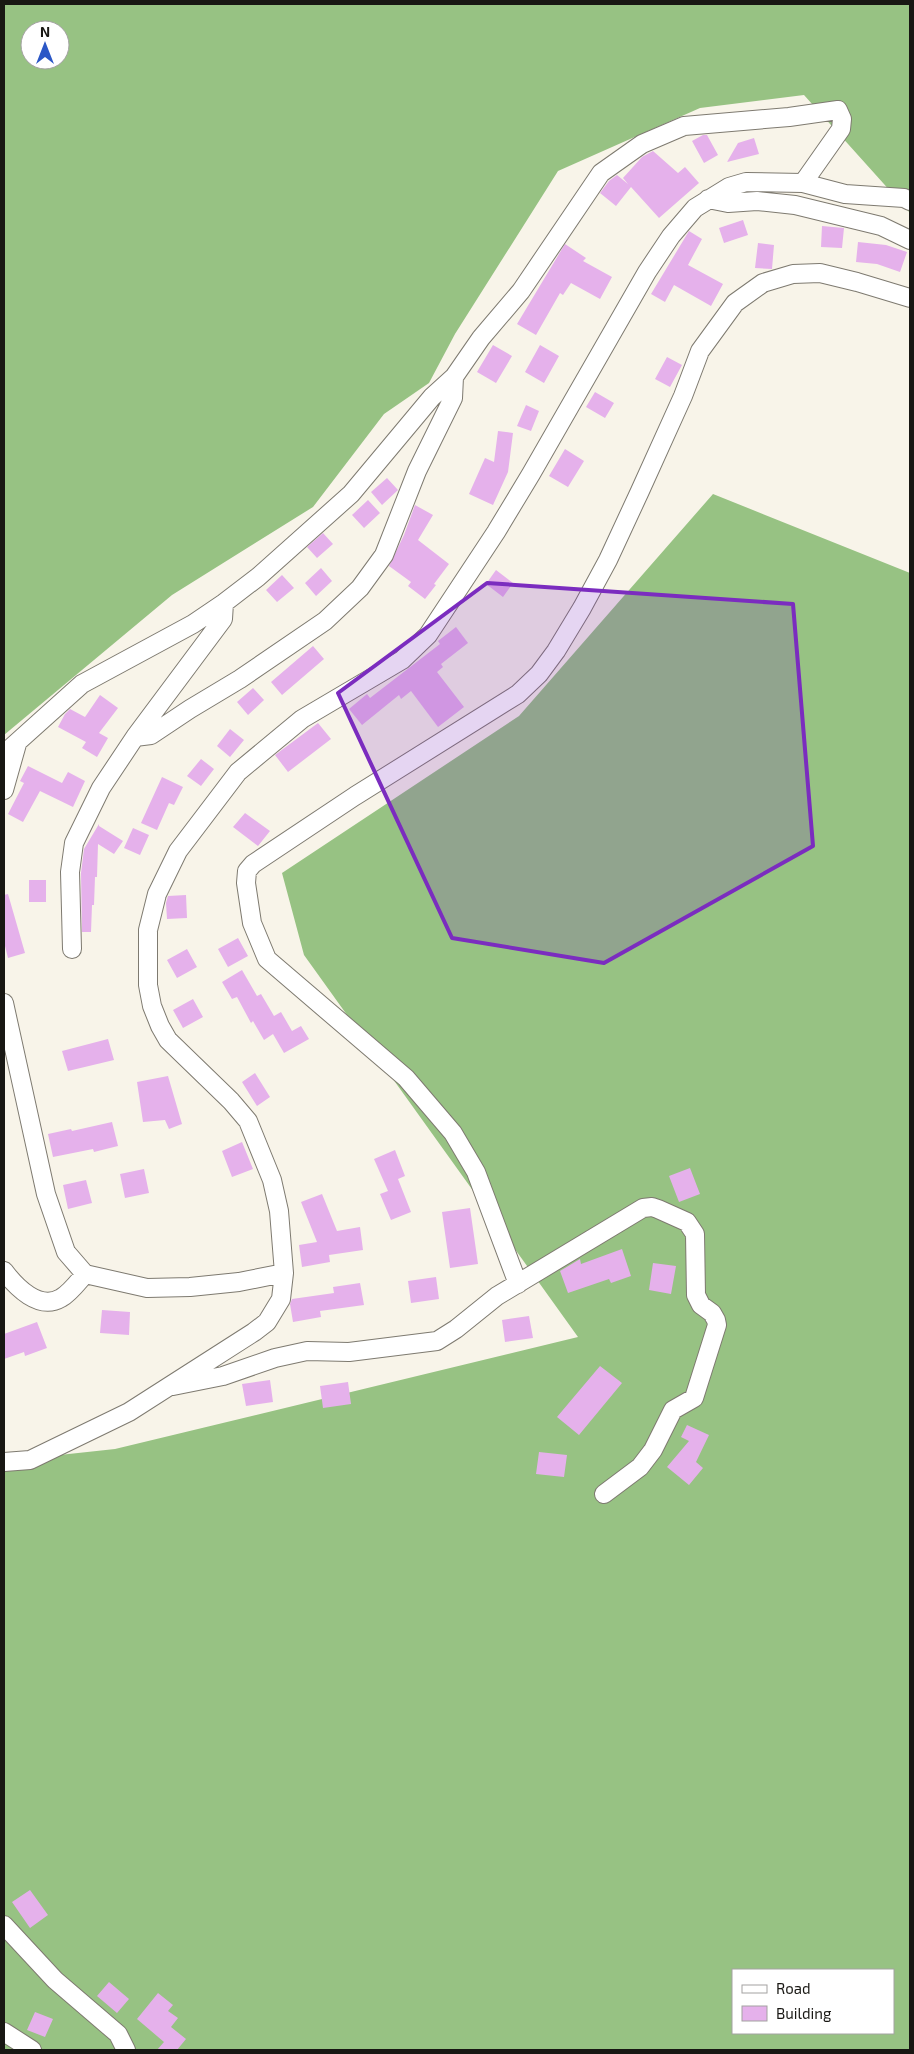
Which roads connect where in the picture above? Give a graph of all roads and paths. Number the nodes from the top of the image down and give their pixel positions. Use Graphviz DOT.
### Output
graph roads {
  1 [pos="803,183"];
  2 [pos="708,199"];
  3 [pos="910,200"];
  4 [pos="910,240"];
  5 [pos="910,298"];
  6 [pos="454,377"];
  7 [pos="224,603"];
  8 [pos="135,736"];
  9 [pos="10,749"];
  10 [pos="4,790"];
  11 [pos="72,949"];
  12 [pos="4,1003"];
  13 [pos="4,1271"];
  14 [pos="284,1273"];
  15 [pos="86,1274"];
  16 [pos="518,1284"];
  17 [pos="168,1387"];
  18 [pos="4,1462"];
  19 [pos="604,1494"];
  20 [pos="4,1925"];
  21 [pos="4,2032"];
  22 [pos="32,2050"];
  23 [pos="126,2050"];
  1 -- 2 [label="street"];
  1 -- 3 [label="street"];
  1 -- 6 [label="street"];
  2 -- 4 [label="street"];
  2 -- 14 [label="street"];
  5 -- 16 [label="street"];
  6 -- 7 [label="street"];
  6 -- 8 [label="street"];
  7 -- 8 [label="street"];
  7 -- 9 [label="street"];
  8 -- 11 [label="street"];
  9 -- 10 [label="street"];
  12 -- 15 [label="street"];
  13 -- 15 [label="street"];
  14 -- 15 [label="street"];
  14 -- 17 [label="street"];
  16 -- 17 [label="street"];
  16 -- 19 [label="street"];
  17 -- 18 [label="street"];
  20 -- 23 [label="street"];
  21 -- 22 [label="street"];
}
